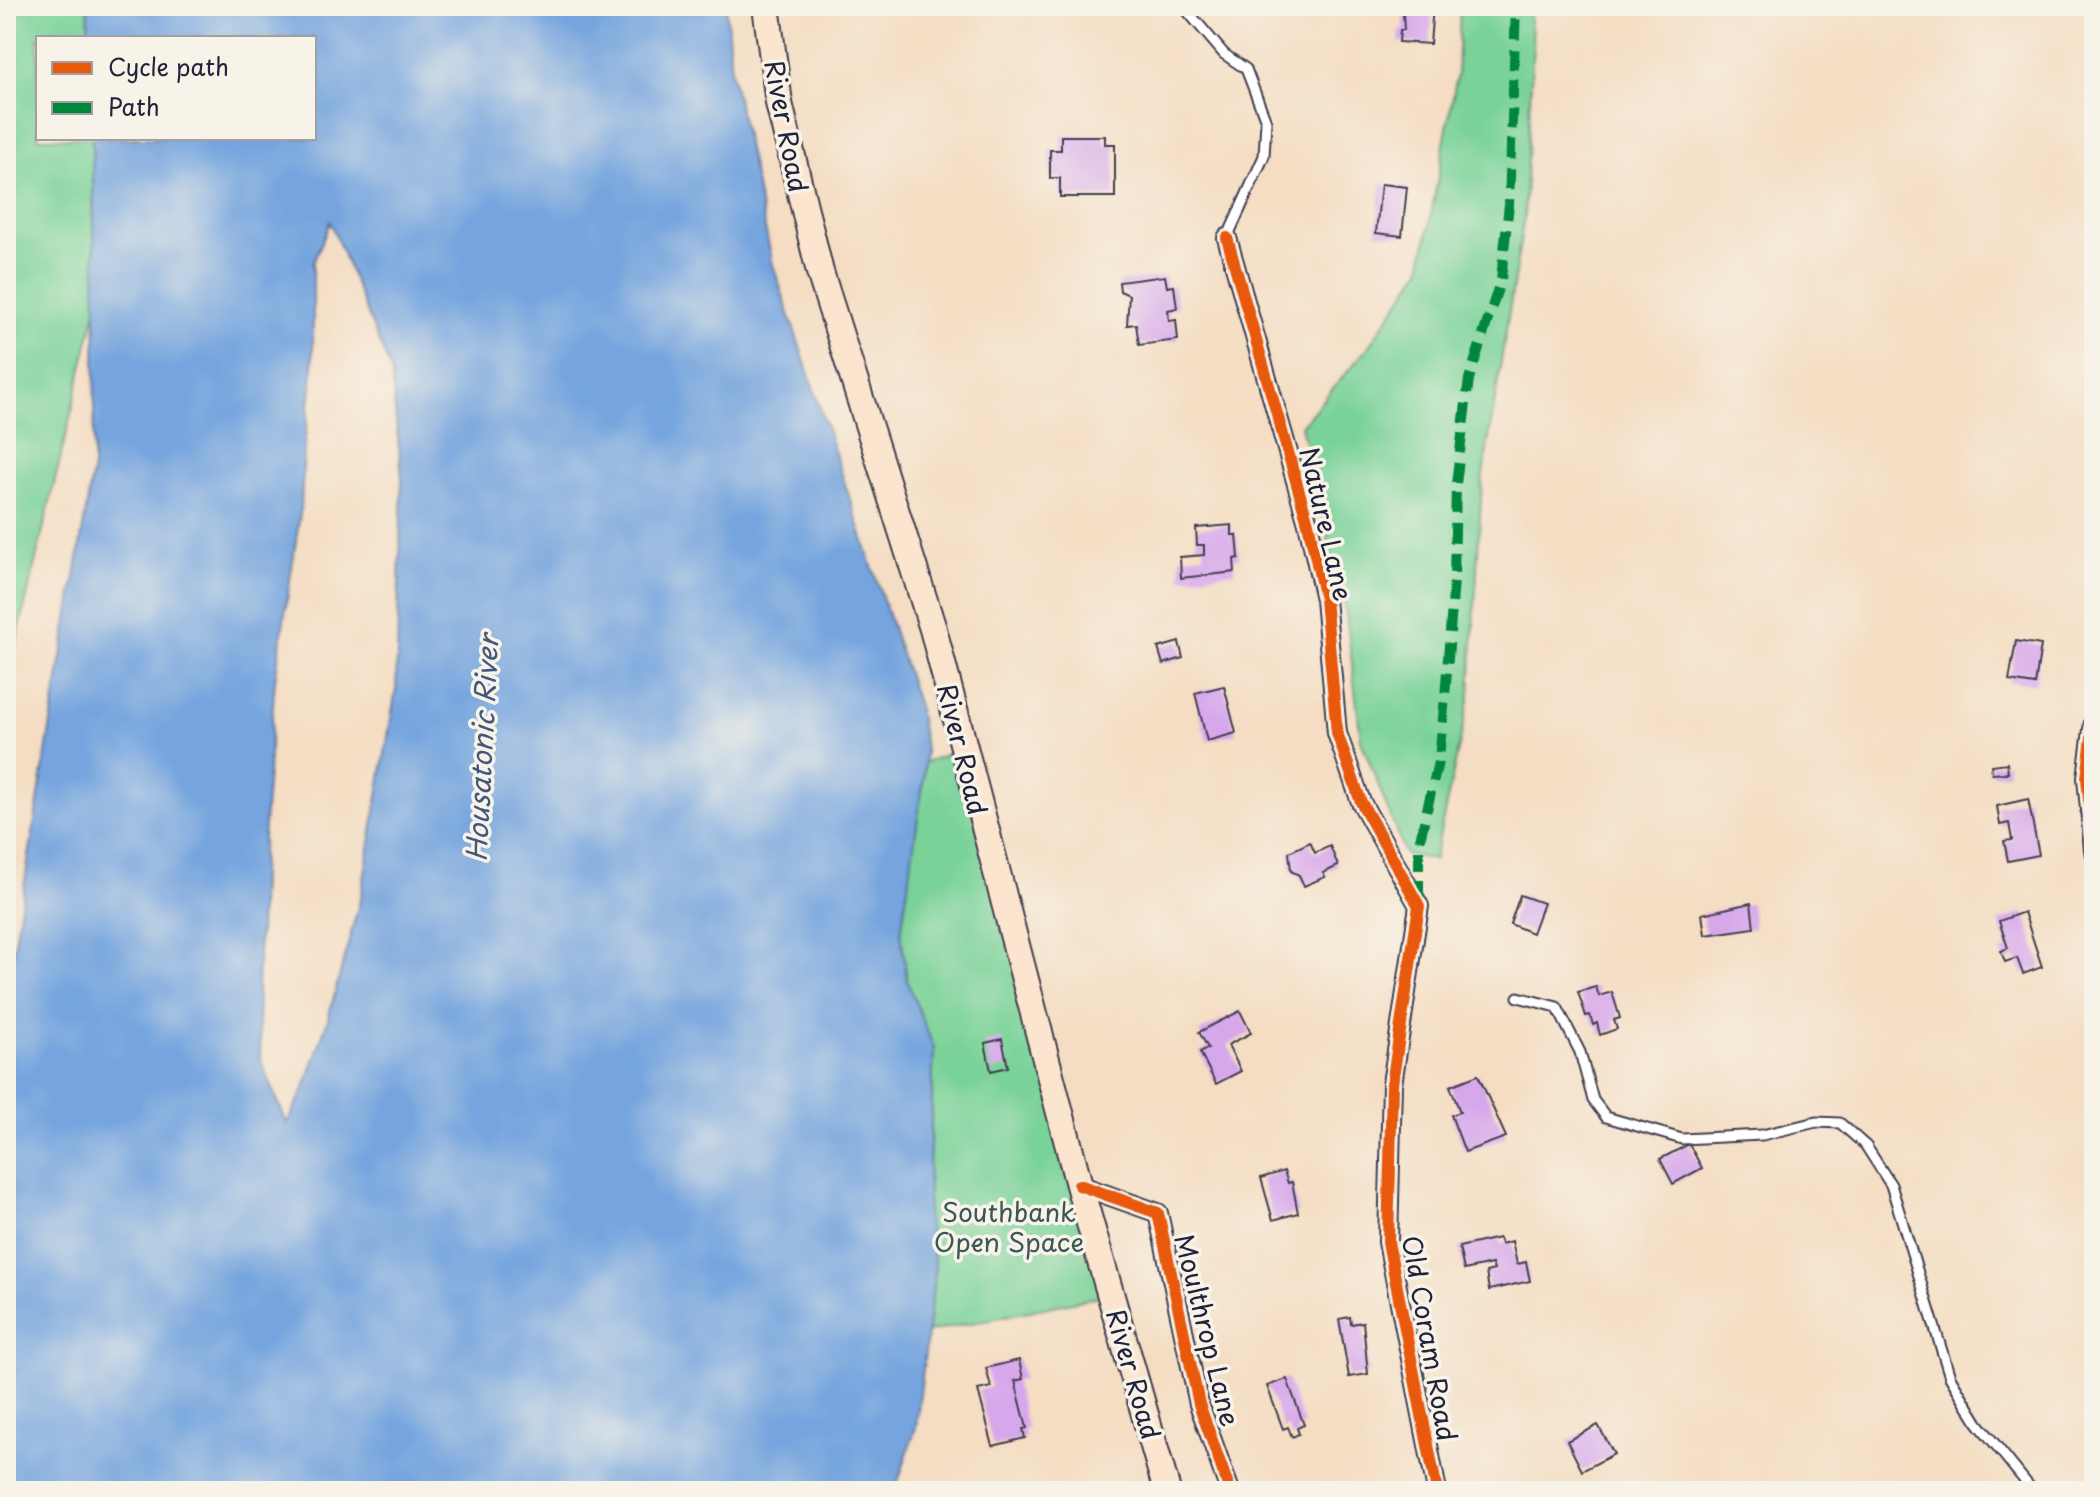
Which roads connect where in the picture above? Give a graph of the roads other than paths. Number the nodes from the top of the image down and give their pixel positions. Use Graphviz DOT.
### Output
graph roads {
  1 [pos="766,6"];
  2 [pos="1183,6"];
  3 [pos="1227,238"];
  4 [pos="2094,722"];
  5 [pos="2094,850"];
  6 [pos="1419,906"];
  7 [pos="1518,997"];
  8 [pos="1079,1185"];
  9 [pos="1167,1491"];
  10 [pos="1230,1491"];
  11 [pos="1437,1491"];
  12 [pos="2033,1491"];
  1 -- 8 [label="main road, River Road"];
  2 -- 3 [label="lane"];
  3 -- 6 [label="street, Nature Lane"];
  4 -- 5 [label="street"];
  6 -- 11 [label="street, Old Coram Road"];
  7 -- 12 [label="lane"];
  8 -- 9 [label="main road, River Road"];
  8 -- 10 [label="street, Moulthrop Lane"];
}
